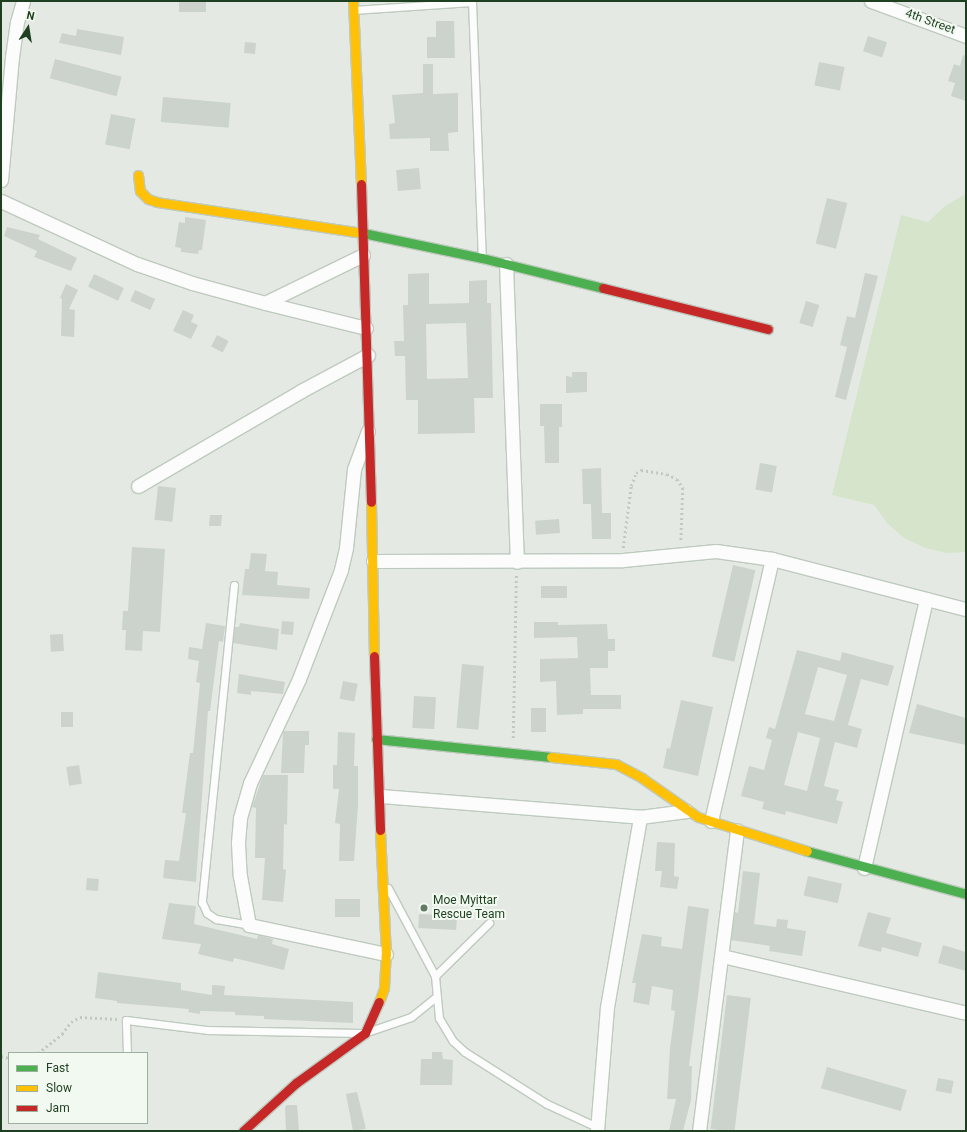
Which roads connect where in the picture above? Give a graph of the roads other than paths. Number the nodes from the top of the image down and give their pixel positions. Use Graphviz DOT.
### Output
graph roads {
  1 [pos="23,1"];
  2 [pos="871,1"];
  3 [pos="472,2"];
  4 [pos="353,5"];
  5 [pos="966,36"];
  6 [pos="138,175"];
  7 [pos="1,180"];
  8 [pos="1,202"];
  9 [pos="361,233"];
  10 [pos="363,255"];
  11 [pos="482,258"];
  12 [pos="506,264"];
  13 [pos="265,302"];
  14 [pos="366,328"];
  15 [pos="768,329"];
  16 [pos="368,355"];
  17 [pos="369,429"];
  18 [pos="138,486"];
  19 [pos="772,559"];
  20 [pos="373,561"];
  21 [pos="517,562"];
  22 [pos="234,585"];
  23 [pos="926,599"];
  24 [pos="966,609"];
  25 [pos="376,739"];
  26 [pos="381,796"];
  27 [pos="687,811"];
  28 [pos="640,817"];
  29 [pos="712,821"];
  30 [pos="737,830"];
  31 [pos="864,868"];
  32 [pos="384,880"];
  33 [pos="966,894"];
  34 [pos="489,923"];
  35 [pos="249,925"];
  36 [pos="386,954"];
  37 [pos="722,956"];
  38 [pos="435,976"];
  39 [pos="436,997"];
  40 [pos="966,1013"];
  41 [pos="365,1033"];
  42 [pos="126,1052"];
  43 [pos="597,1129"];
  44 [pos="243,1131"];
  45 [pos="699,1131"];
  1 -- 7 [label="street"];
  2 -- 5 [label="street, 4th Street"];
  3 -- 4 [label="lane"];
  3 -- 11 [label="lane"];
  4 -- 9 [label="street"];
  6 -- 9 [label="street"];
  8 -- 13 [label="street"];
  9 -- 10 [label="street"];
  9 -- 11 [label="street"];
  10 -- 13 [label="street"];
  10 -- 14 [label="street"];
  11 -- 12 [label="street"];
  12 -- 15 [label="street"];
  12 -- 21 [label="street"];
  13 -- 14 [label="street"];
  14 -- 16 [label="street"];
  16 -- 17 [label="street"];
  16 -- 18 [label="street"];
  17 -- 20 [label="street"];
  17 -- 35 [label="street"];
  19 -- 21 [label="street"];
  19 -- 23 [label="street"];
  19 -- 29 [label="street"];
  20 -- 21 [label="street"];
  20 -- 25 [label="street"];
  22 -- 35 [label="lane"];
  23 -- 24 [label="street"];
  23 -- 31 [label="street"];
  25 -- 26 [label="street"];
  25 -- 27 [label="street"];
  26 -- 28 [label="street"];
  26 -- 32 [label="street"];
  27 -- 28 [label="street"];
  27 -- 29 [label="street"];
  28 -- 43 [label="street"];
  29 -- 30 [label="street"];
  30 -- 31 [label="street"];
  30 -- 37 [label="street"];
  31 -- 33 [label="street"];
  32 -- 36 [label="street"];
  32 -- 38 [label="lane"];
  34 -- 38 [label="lane"];
  35 -- 36 [label="street"];
  36 -- 41 [label="street"];
  37 -- 40 [label="street"];
  37 -- 45 [label="street"];
  38 -- 39 [label="lane"];
  39 -- 41 [label="lane"];
  39 -- 43 [label="lane"];
  41 -- 42 [label="lane"];
  41 -- 44 [label="street"];
}
